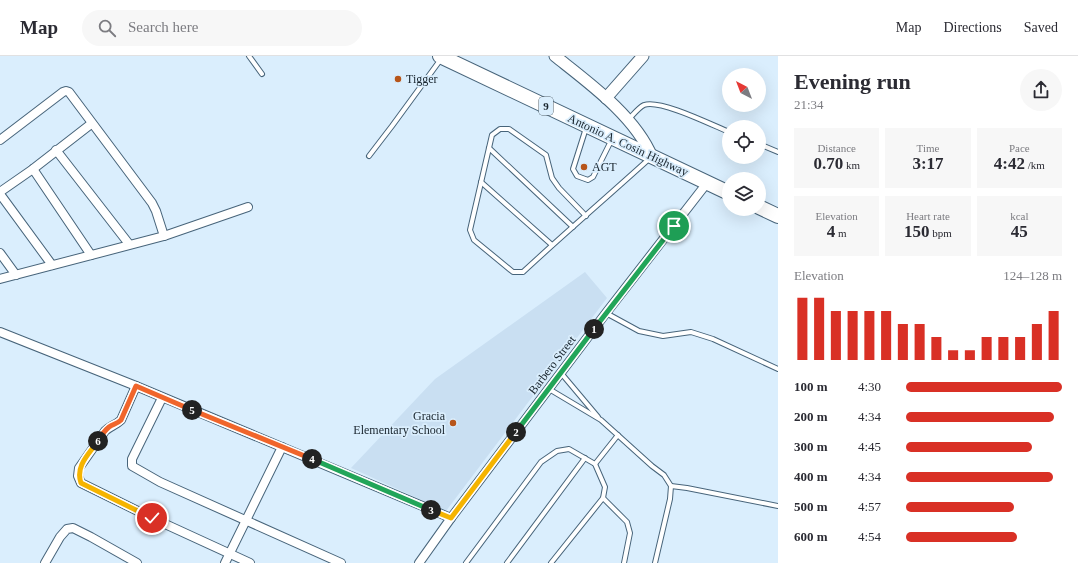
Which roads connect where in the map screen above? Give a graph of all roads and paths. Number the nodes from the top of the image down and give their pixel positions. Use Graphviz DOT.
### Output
graph roads {
  1 [pos="249,56"];
  2 [pos="555,56"];
  3 [pos="643,56"];
  4 [pos="441,57"];
  5 [pos="262,74"];
  6 [pos="606,98"];
  7 [pos="627,121"];
  8 [pos="91,124"];
  9 [pos="587,126"];
  10 [pos="722,129"];
  11 [pos="612,138"];
  12 [pos="0,140"];
  13 [pos="766,147"];
  14 [pos="488,148"];
  15 [pos="56,150"];
  16 [pos="778,152"];
  17 [pos="369,156"];
  18 [pos="652,157"];
  19 [pos="33,169"];
  20 [pos="481,182"];
  21 [pos="707,183"];
  22 [pos="722,190"];
  23 [pos="0,193"];
  24 [pos="248,207"];
  25 [pos="766,210"];
  26 [pos="586,216"];
  27 [pos="778,216"];
  28 [pos="573,227"];
  29 [pos="164,236"];
  30 [pos="129,244"];
  31 [pos="552,245"];
  32 [pos="0,253"];
  33 [pos="91,255"];
  34 [pos="52,265"];
  35 [pos="16,275"];
  36 [pos="0,279"];
  37 [pos="606,313"];
  38 [pos="0,332"];
  39 [pos="778,369"];
  40 [pos="561,373"];
  41 [pos="136,386"];
  42 [pos="549,389"];
  43 [pos="162,398"];
  44 [pos="600,420"];
  45 [pos="618,435"];
  46 [pos="282,447"];
  47 [pos="585,458"];
  48 [pos="595,464"];
  49 [pos="671,486"];
  50 [pos="603,498"];
  51 [pos="778,506"];
  52 [pos="451,518"];
  53 [pos="247,521"];
  54 [pos="230,554"];
  55 [pos="45,563"];
  56 [pos="137,563"];
  57 [pos="225,563"];
  58 [pos="250,563"];
  59 [pos="341,563"];
  60 [pos="419,563"];
  61 [pos="466,563"];
  62 [pos="507,563"];
  63 [pos="551,563"];
  64 [pos="624,563"];
  65 [pos="655,563"];
  1 -- 5 [label="lane"];
  2 -- 6 [label="street"];
  3 -- 6 [label="street"];
  4 -- 9 [label="highway, Antonio A. Cosin Highway / 9"];
  4 -- 17 [label="lane"];
  6 -- 7 [label="street"];
  7 -- 10 [label="lane"];
  7 -- 18 [label="street"];
  8 -- 12 [label="street"];
  8 -- 15 [label="street"];
  8 -- 29 [label="street"];
  9 -- 11 [label="highway, Antonio A. Cosin Highway / 9"];
  9 -- 11 [label="lane"];
  11 -- 18 [label="highway, Antonio A. Cosin Highway / 9"];
  13 -- 16 [label="lane"];
  14 -- 20 [label="lane"];
  14 -- 26 [label="lane"];
  14 -- 28 [label="lane"];
  15 -- 19 [label="street"];
  15 -- 30 [label="street"];
  18 -- 21 [label="highway, Antonio A. Cosin Highway / 9"];
  18 -- 26 [label="lane"];
  19 -- 23 [label="street"];
  19 -- 33 [label="street"];
  20 -- 31 [label="lane"];
  20 -- 31 [label="lane"];
  21 -- 22 [label="highway, Antonio A. Cosin Highway / 9"];
  21 -- 37 [label="street, Barbero Street"];
  23 -- 34 [label="street"];
  24 -- 29 [label="street"];
  25 -- 27 [label="highway"];
  26 -- 28 [label="lane"];
  28 -- 31 [label="lane"];
  29 -- 30 [label="street"];
  30 -- 33 [label="street"];
  32 -- 35 [label="street"];
  33 -- 34 [label="street"];
  34 -- 35 [label="street"];
  35 -- 36 [label="street"];
  37 -- 39 [label="lane"];
  37 -- 40 [label="street, Barbero Street"];
  38 -- 41 [label="street"];
  40 -- 42 [label="street, Barbero Street"];
  40 -- 44 [label="lane"];
  41 -- 43 [label="street"];
  41 -- 54 [label="street"];
  42 -- 44 [label="lane"];
  42 -- 52 [label="street, Barbero Street"];
  43 -- 46 [label="street"];
  43 -- 53 [label="street"];
  44 -- 45 [label="lane"];
  45 -- 48 [label="lane"];
  45 -- 49 [label="lane"];
  46 -- 52 [label="street"];
  46 -- 53 [label="street"];
  47 -- 48 [label="lane"];
  47 -- 61 [label="lane"];
  47 -- 62 [label="lane"];
  48 -- 50 [label="lane"];
  49 -- 51 [label="lane"];
  49 -- 65 [label="lane"];
  50 -- 63 [label="lane"];
  50 -- 64 [label="lane"];
  52 -- 60 [label="street, Barbero Street"];
  53 -- 54 [label="street"];
  53 -- 59 [label="street"];
  54 -- 57 [label="street"];
  54 -- 58 [label="street"];
  55 -- 56 [label="street"];
}
